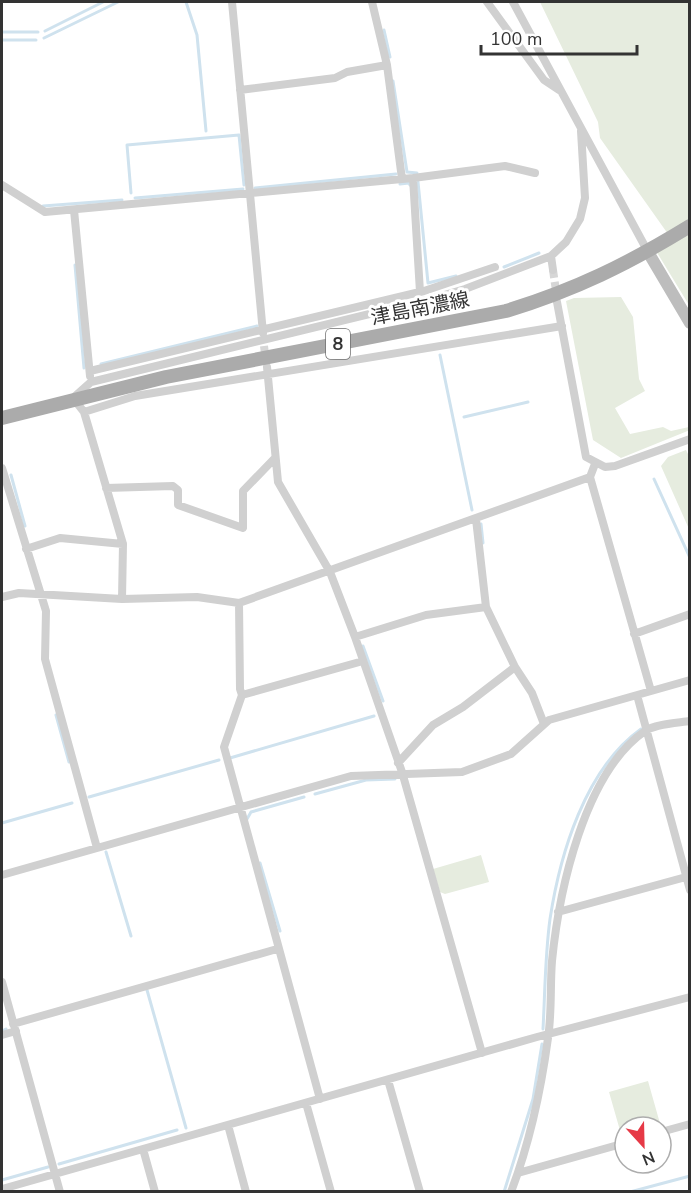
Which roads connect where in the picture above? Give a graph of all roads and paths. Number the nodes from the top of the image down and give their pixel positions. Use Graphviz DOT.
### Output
graph roads {
  1 [pos="232,2"];
  2 [pos="372,2"];
  3 [pos="487,2"];
  4 [pos="513,2"];
  5 [pos="387,65"];
  6 [pos="240,90"];
  7 [pos="560,90"];
  8 [pos="581,131"];
  9 [pos="535,173"];
  10 [pos="402,178"];
  11 [pos="413,178"];
  12 [pos="2,185"];
  13 [pos="249,193"];
  14 [pos="74,210"];
  15 [pos="690,226"];
  16 [pos="648,252"];
  17 [pos="551,256"];
  18 [pos="495,267"];
  19 [pos="553,270"];
  20 [pos="424,295"];
  21 [pos="557,302"];
  22 [pos="690,323"];
  23 [pos="562,326"];
  24 [pos="263,329"];
  25 [pos="264,344"];
  26 [pos="267,370"];
  27 [pos="90,371"];
  28 [pos="91,382"];
  29 [pos="73,398"];
  30 [pos="84,412"];
  31 [pos="2,418"];
  32 [pos="690,439"];
  33 [pos="274,459"];
  34 [pos="595,464"];
  35 [pos="2,468"];
  36 [pos="590,477"];
  37 [pos="106,488"];
  38 [pos="476,519"];
  39 [pos="123,544"];
  40 [pos="26,549"];
  41 [pos="330,572"];
  42 [pos="40,594"];
  43 [pos="2,597"];
  44 [pos="122,599"];
  45 [pos="239,603"];
  46 [pos="486,607"];
  47 [pos="690,614"];
  48 [pos="634,634"];
  49 [pos="355,637"];
  50 [pos="363,661"];
  51 [pos="515,667"];
  52 [pos="690,680"];
  53 [pos="651,691"];
  54 [pos="242,695"];
  55 [pos="638,695"];
  56 [pos="690,721"];
  57 [pos="544,724"];
  58 [pos="647,729"];
  59 [pos="398,763"];
  60 [pos="402,772"];
  61 [pos="239,808"];
  62 [pos="97,848"];
  63 [pos="685,856"];
  64 [pos="2,875"];
  65 [pos="686,877"];
  66 [pos="690,890"];
  67 [pos="558,912"];
  68 [pos="277,949"];
  69 [pos="2,982"];
  70 [pos="690,997"];
  71 [pos="14,1028"];
  72 [pos="549,1034"];
  73 [pos="2,1035"];
  74 [pos="482,1053"];
  75 [pos="388,1080"];
  76 [pos="320,1099"];
  77 [pos="306,1103"];
  78 [pos="690,1124"];
  79 [pos="228,1125"];
  80 [pos="673,1129"];
  81 [pos="613,1146"];
  82 [pos="143,1149"];
  83 [pos="518,1173"];
  84 [pos="55,1174"];
  85 [pos="2,1189"];
  86 [pos="60,1191"];
  87 [pos="155,1191"];
  88 [pos="246,1191"];
  89 [pos="332,1191"];
  90 [pos="420,1191"];
  91 [pos="511,1191"];
  1 -- 6 [label="street"];
  2 -- 5 [label="street"];
  3 -- 7 [label="street"];
  4 -- 7 [label="street"];
  5 -- 6 [label="street"];
  5 -- 10 [label="street"];
  6 -- 13 [label="street"];
  7 -- 8 [label="street"];
  8 -- 16 [label="street"];
  8 -- 17 [label="street"];
  9 -- 11 [label="street"];
  10 -- 11 [label="street"];
  10 -- 13 [label="street"];
  11 -- 20 [label="street"];
  12 -- 14 [label="street"];
  13 -- 14 [label="street"];
  13 -- 24 [label="street"];
  14 -- 27 [label="street"];
  15 -- 16 [label="main road, 津島南濃線 / 8"];
  16 -- 22 [label="main road"];
  16 -- 29 [label="main road, 津島南濃線 / 8"];
  17 -- 19 [label="street"];
  17 -- 20 [label="street"];
  18 -- 20 [label="street"];
  20 -- 24 [label="street"];
  20 -- 25 [label="street"];
  21 -- 23 [label="street"];
  23 -- 26 [label="street"];
  23 -- 34 [label="street"];
  24 -- 25 [label="street"];
  24 -- 27 [label="street"];
  25 -- 28 [label="street"];
  26 -- 30 [label="street"];
  26 -- 33 [label="street"];
  27 -- 28 [label="street"];
  28 -- 29 [label="street"];
  29 -- 30 [label="street"];
  29 -- 31 [label="main road, 津島南濃線 / 8"];
  30 -- 37 [label="street"];
  32 -- 34 [label="street"];
  33 -- 37 [label="street"];
  33 -- 41 [label="street"];
  34 -- 36 [label="street"];
  35 -- 40 [label="street"];
  36 -- 38 [label="street"];
  36 -- 48 [label="street"];
  37 -- 39 [label="street"];
  38 -- 41 [label="street"];
  38 -- 46 [label="street"];
  39 -- 40 [label="street"];
  39 -- 44 [label="street"];
  40 -- 42 [label="street"];
  41 -- 45 [label="street"];
  41 -- 49 [label="street"];
  42 -- 43 [label="street"];
  42 -- 44 [label="street"];
  42 -- 62 [label="street"];
  44 -- 45 [label="street"];
  45 -- 54 [label="street"];
  46 -- 49 [label="street"];
  46 -- 51 [label="street"];
  47 -- 48 [label="street"];
  48 -- 53 [label="street"];
  49 -- 50 [label="street"];
  50 -- 54 [label="street"];
  50 -- 59 [label="street"];
  51 -- 57 [label="street"];
  51 -- 59 [label="street"];
  52 -- 53 [label="street"];
  53 -- 55 [label="street"];
  54 -- 61 [label="street"];
  55 -- 57 [label="street"];
  55 -- 58 [label="street"];
  56 -- 58 [label="street"];
  57 -- 60 [label="street"];
  58 -- 63 [label="street"];
  58 -- 67 [label="street"];
  59 -- 60 [label="street"];
  60 -- 61 [label="street"];
  60 -- 74 [label="street"];
  61 -- 62 [label="street"];
  61 -- 68 [label="street"];
  62 -- 64 [label="street"];
  63 -- 65 [label="street"];
  65 -- 66 [label="street"];
  65 -- 67 [label="street"];
  67 -- 72 [label="street"];
  68 -- 71 [label="street"];
  68 -- 76 [label="street"];
  69 -- 71 [label="street"];
  70 -- 72 [label="street"];
  71 -- 73 [label="street"];
  71 -- 84 [label="street"];
  72 -- 74 [label="street"];
  72 -- 83 [label="street"];
  74 -- 75 [label="street"];
  75 -- 76 [label="street"];
  75 -- 90 [label="street"];
  76 -- 77 [label="street"];
  77 -- 79 [label="street"];
  77 -- 89 [label="street"];
  78 -- 80 [label="street"];
  79 -- 82 [label="street"];
  79 -- 88 [label="street"];
  81 -- 83 [label="street"];
  82 -- 84 [label="street"];
  82 -- 87 [label="street"];
  83 -- 91 [label="street"];
  84 -- 85 [label="street"];
  84 -- 86 [label="street"];
}
